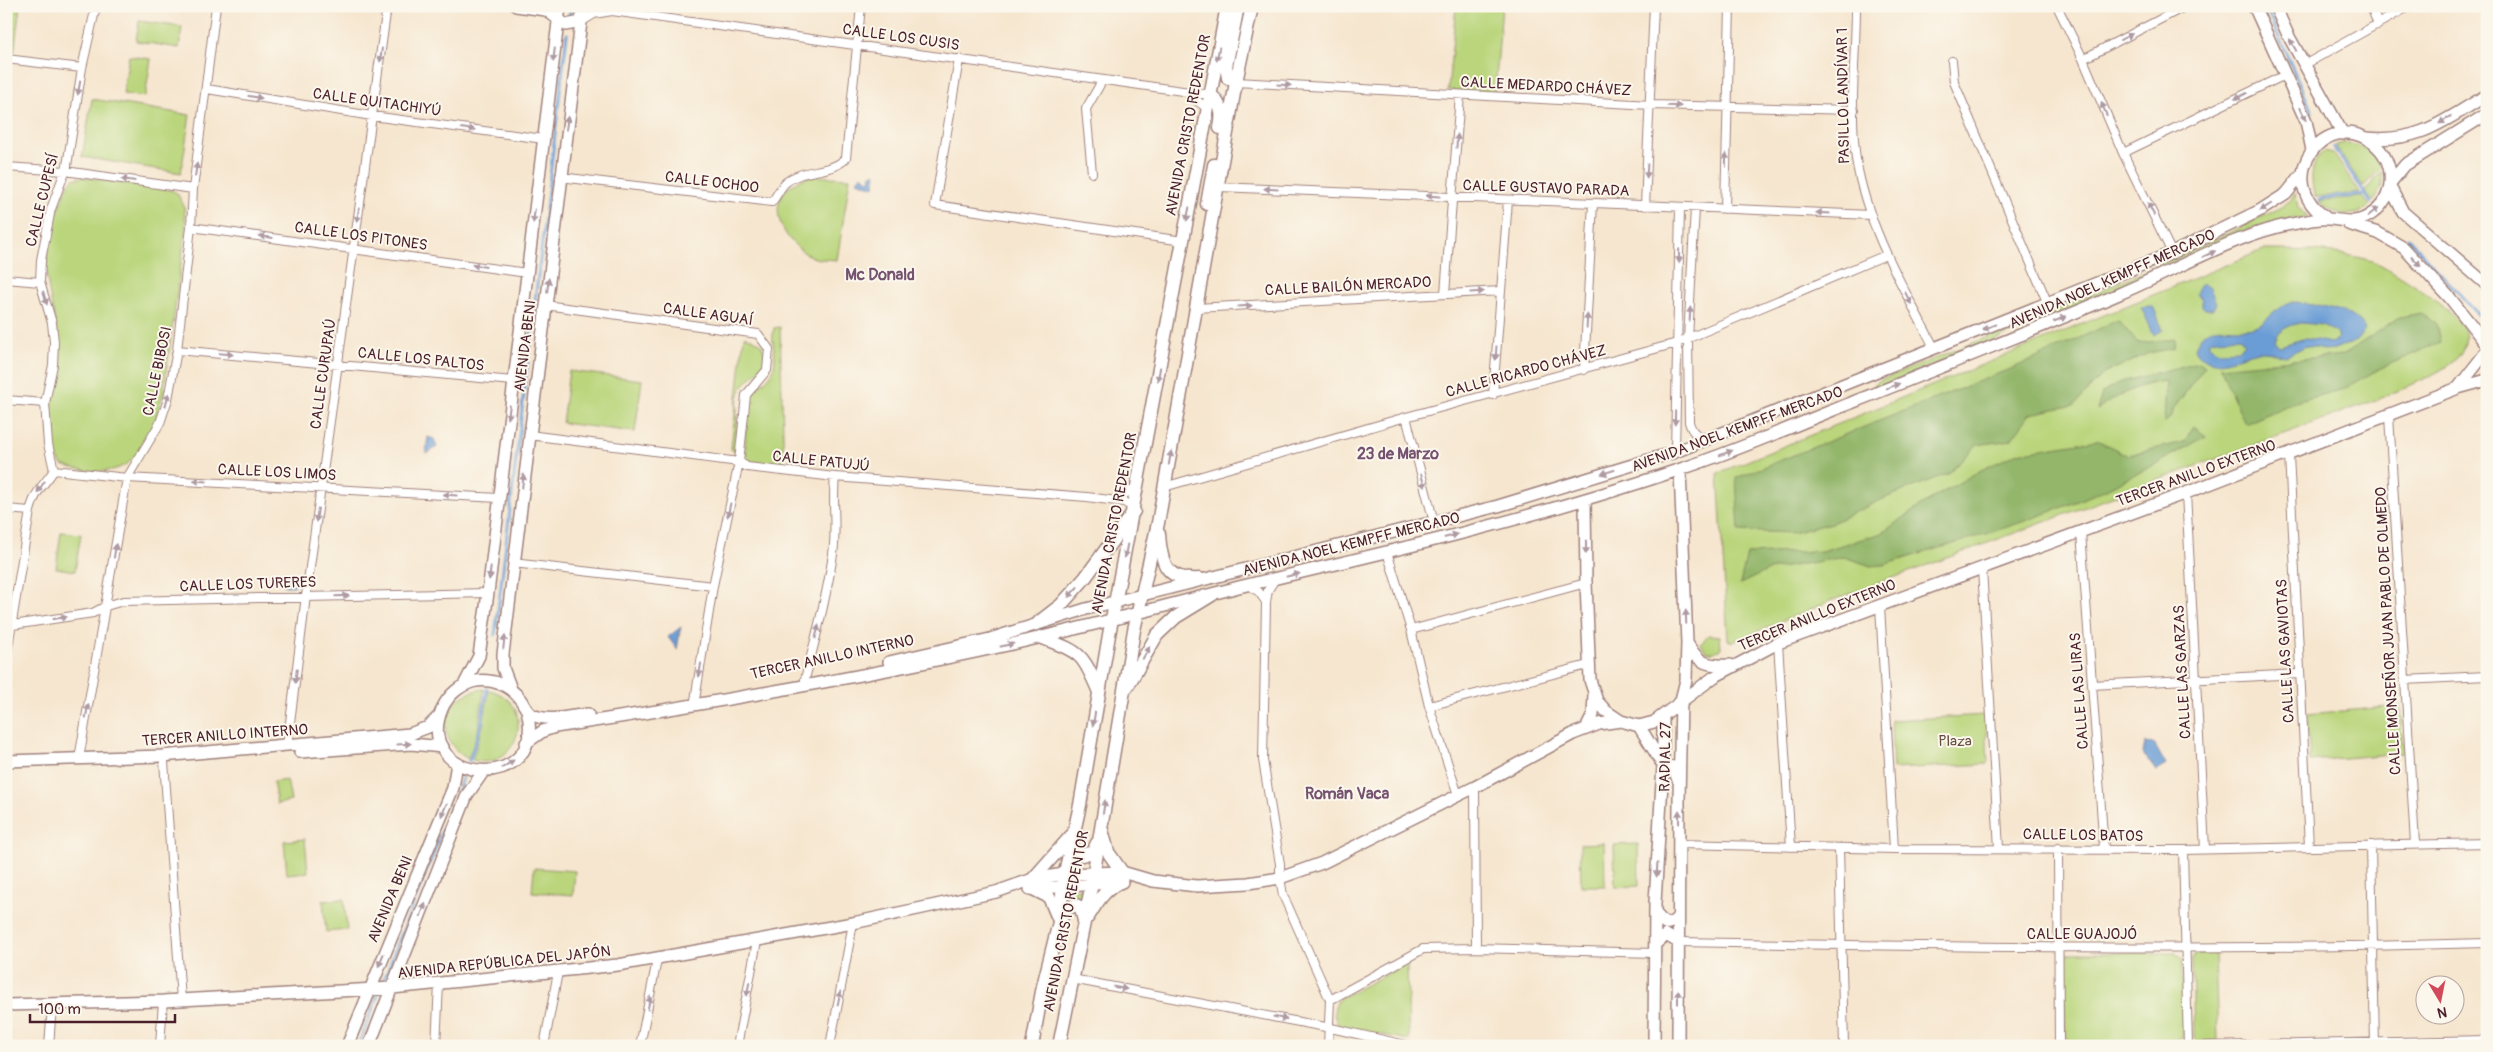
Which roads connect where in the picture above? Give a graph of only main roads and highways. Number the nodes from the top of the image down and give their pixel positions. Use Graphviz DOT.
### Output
graph roads {
  1 [pos="1227,6"];
  2 [pos="1238,6"];
  3 [pos="1252,6"];
  4 [pos="1236,82"];
  5 [pos="1210,95"];
  6 [pos="1196,308"];
  7 [pos="1134,509"];
  8 [pos="1158,523"];
  9 [pos="1200,579"];
  10 [pos="1212,595"];
  11 [pos="1039,622"];
  12 [pos="1040,637"];
  13 [pos="1099,692"];
  14 [pos="1122,696"];
  15 [pos="1101,827"];
  16 [pos="1071,838"];
  17 [pos="1098,840"];
  18 [pos="1059,922"];
  19 [pos="1084,924"];
  20 [pos="1032,1046"];
  21 [pos="1059,1046"];
  1 -- 5 [label="main road, AVENIDA CRISTO REDENTOR, one-way"];
  2 -- 4 [label="main road"];
  3 -- 4 [label="main road, AVENIDA CRISTO REDENTOR"];
  4 -- 6 [label="main road, AVENIDA CRISTO REDENTOR"];
  5 -- 6 [label="main road"];
  5 -- 7 [label="main road, AVENIDA CRISTO REDENTOR, one-way"];
  8 -- 6 [label="main road, AVENIDA CRISTO REDENTOR, one-way"];
  7 -- 11 [label="main road, one-way"];
  7 -- 13 [label="main road, AVENIDA CRISTO REDENTOR, one-way"];
  8 -- 9 [label="main road"];
  8 -- 14 [label="main road, AVENIDA CRISTO REDENTOR"];
  14 -- 10 [label="main road, one-way"];
  12 -- 13 [label="main road"];
  13 -- 16 [label="main road, AVENIDA CRISTO REDENTOR, one-way"];
  15 -- 14 [label="main road, AVENIDA CRISTO REDENTOR, one-way"];
  15 -- 17 [label="main road, AVENIDA CRISTO REDENTOR"];
  15 -- 19 [label="main road"];
  16 -- 17 [label="main road"];
  16 -- 18 [label="main road, AVENIDA CRISTO REDENTOR"];
  16 -- 18 [label="main road"];
  17 -- 19 [label="main road, AVENIDA CRISTO REDENTOR"];
  18 -- 19 [label="main road"];
  18 -- 20 [label="main road, AVENIDA CRISTO REDENTOR"];
  19 -- 21 [label="main road, AVENIDA CRISTO REDENTOR"];
}
